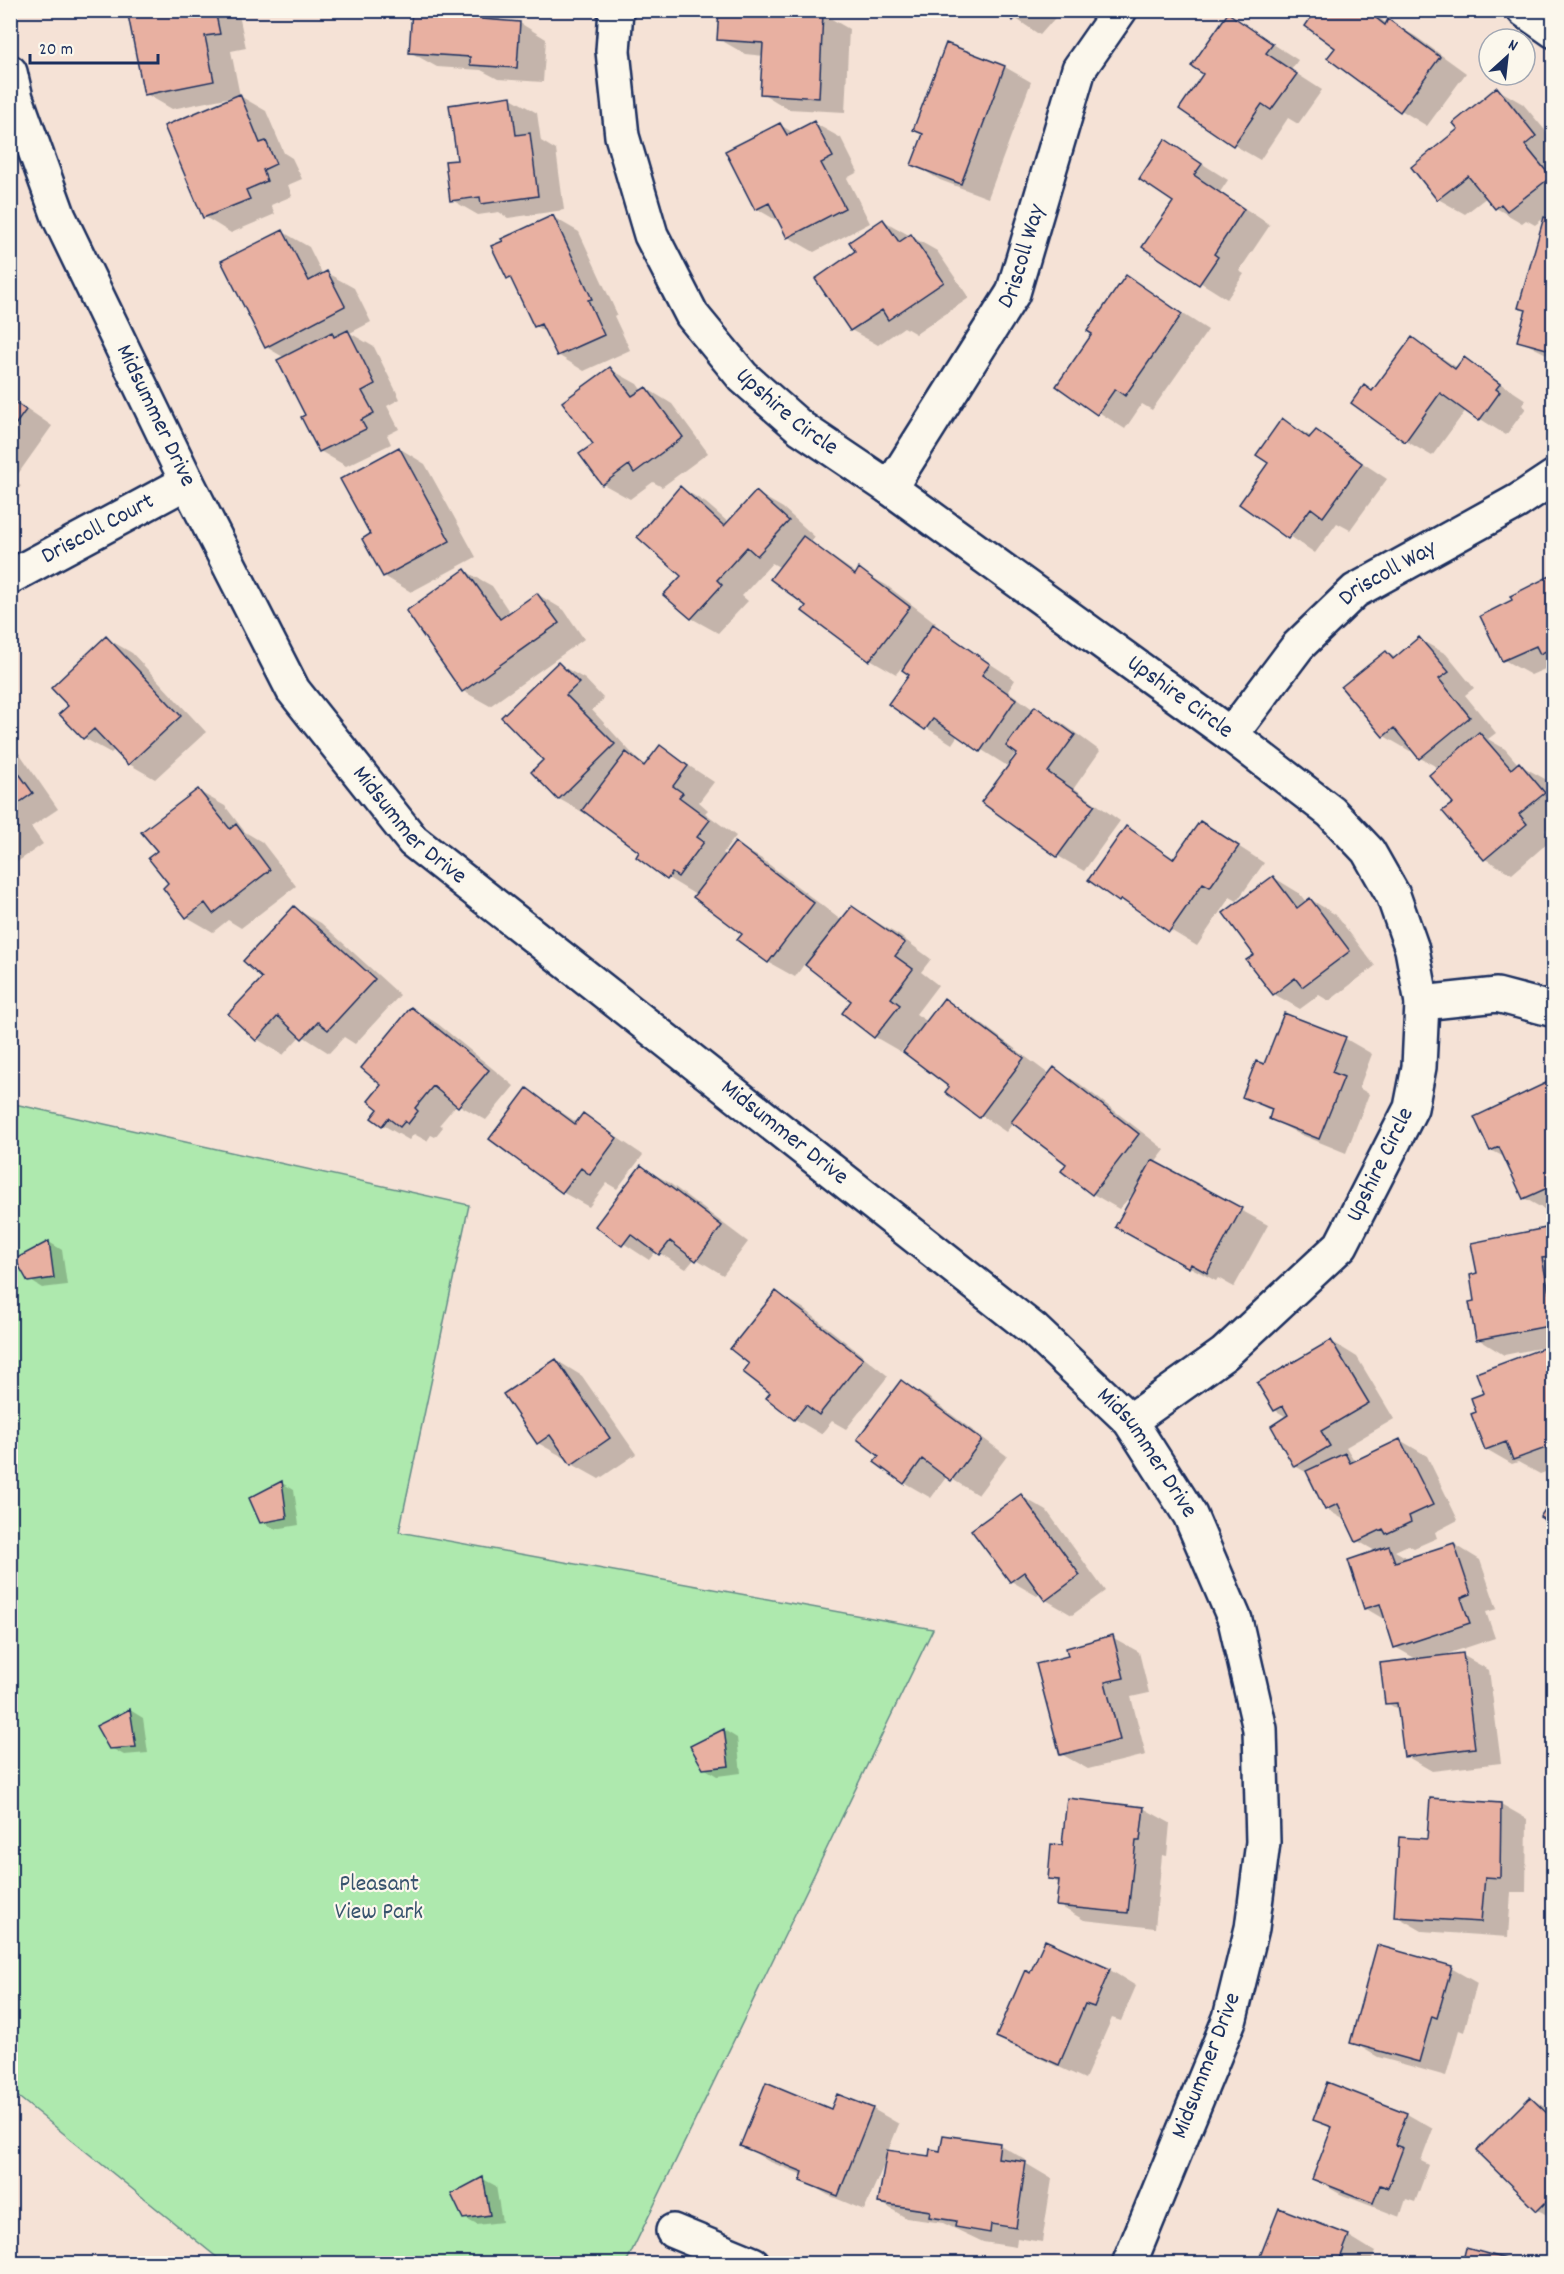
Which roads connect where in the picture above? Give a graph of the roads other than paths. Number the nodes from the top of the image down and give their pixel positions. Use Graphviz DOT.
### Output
graph roads {
  1 [pos="616,10"];
  2 [pos="1120,10"];
  3 [pos="1524,10"];
  4 [pos="1554,31"];
  5 [pos="10,72"];
  6 [pos="1554,477"];
  7 [pos="187,482"];
  8 [pos="890,488"];
  9 [pos="10,577"];
  10 [pos="1231,735"];
  11 [pos="1422,1003"];
  12 [pos="1554,1010"];
  13 [pos="1130,1421"];
  14 [pos="673,2231"];
  15 [pos="753,2264"];
  16 [pos="1129,2264"];
  1 -- 8 [label="street, Upshire Circle"];
  2 -- 8 [label="street, Driscoll Way"];
  3 -- 4 [label="street"];
  5 -- 7 [label="street, Midsummer Drive"];
  6 -- 10 [label="street, Driscoll Way"];
  7 -- 9 [label="street, Driscoll Court"];
  7 -- 13 [label="street, Midsummer Drive"];
  8 -- 10 [label="street, Upshire Circle"];
  10 -- 11 [label="street, Upshire Circle"];
  11 -- 12 [label="street"];
  11 -- 13 [label="street, Upshire Circle"];
  13 -- 16 [label="street, Midsummer Drive"];
  14 -- 15 [label="street"];
}
